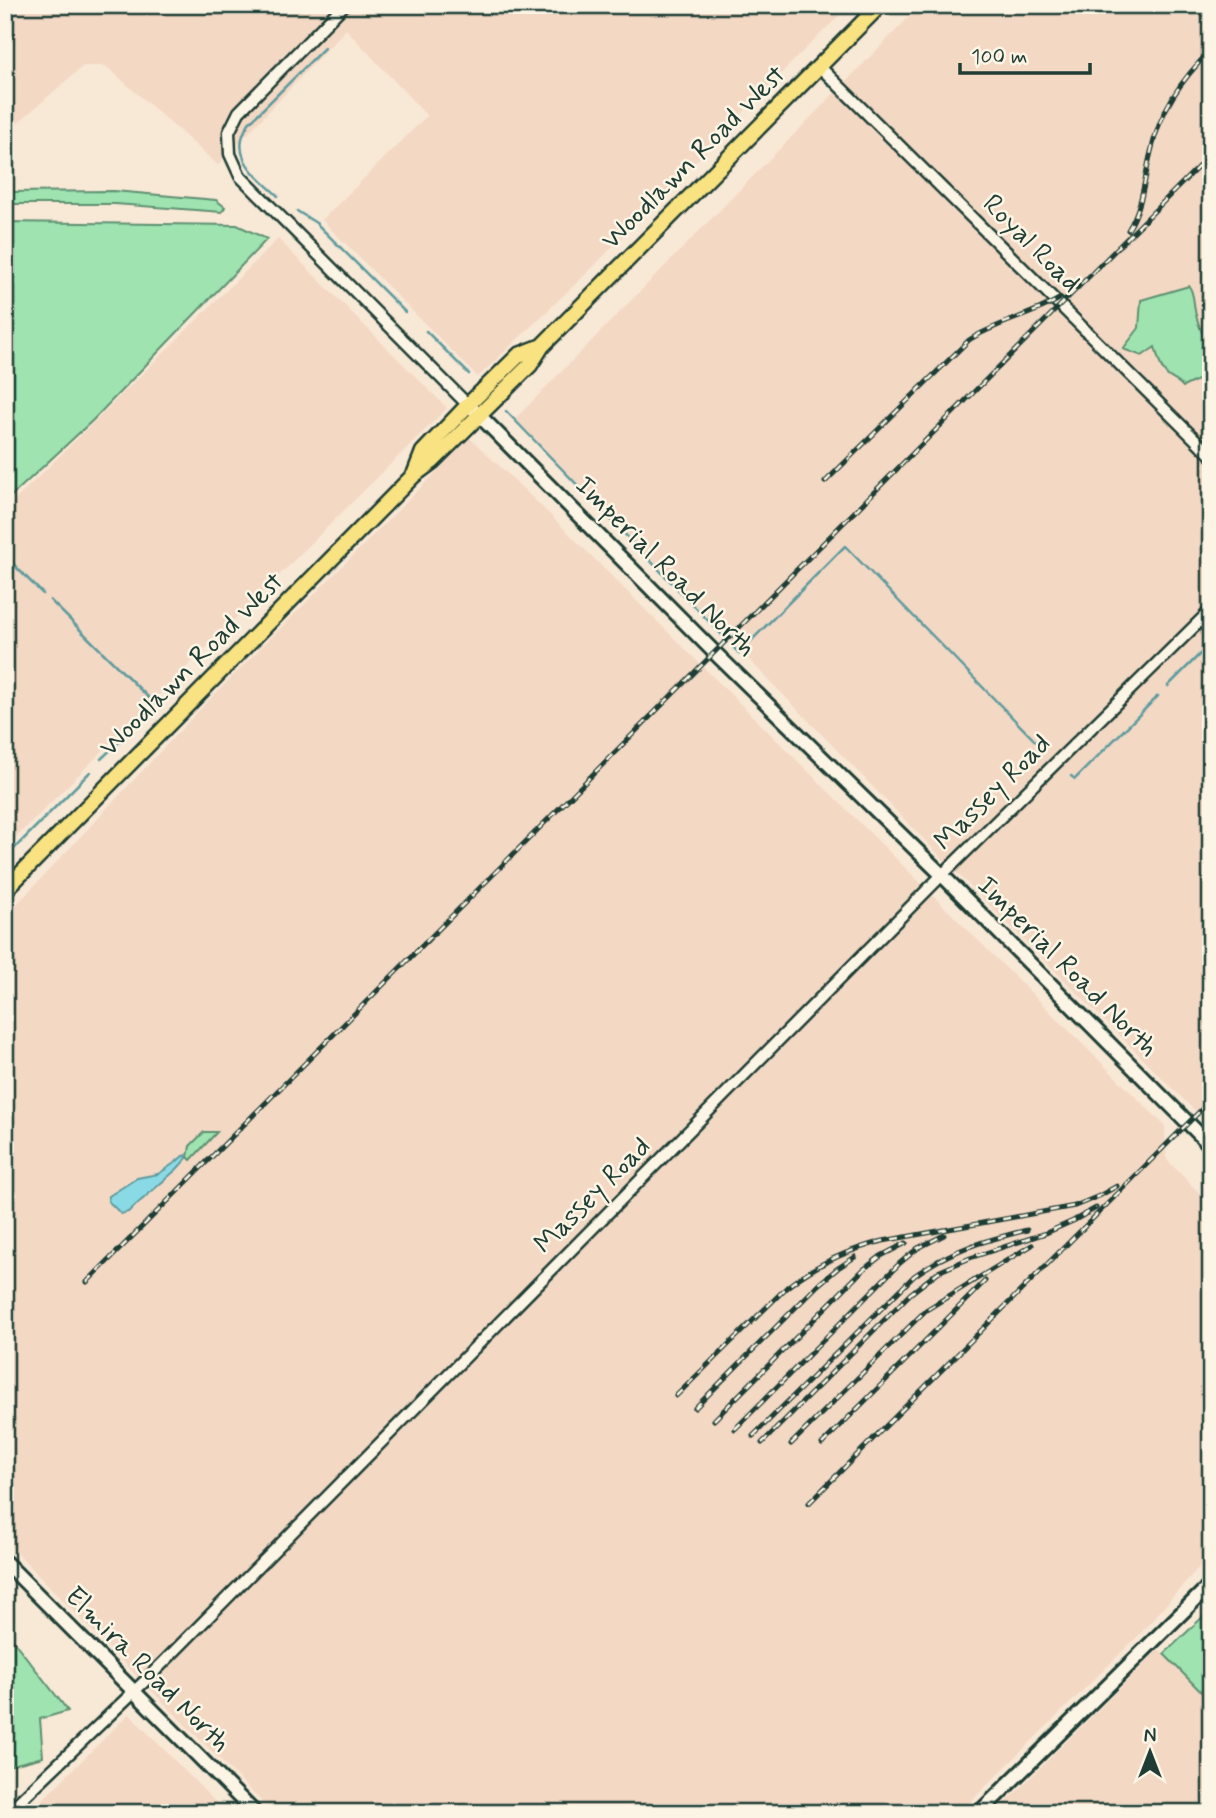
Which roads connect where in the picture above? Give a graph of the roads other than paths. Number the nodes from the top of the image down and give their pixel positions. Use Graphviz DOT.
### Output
graph roads {
  1 [pos="344,5"];
  2 [pos="880,5"];
  3 [pos="819,66"];
  4 [pos="542,346"];
  5 [pos="468,405"];
  6 [pos="479,416"];
  7 [pos="1211,455"];
  8 [pos="414,475"];
  9 [pos="1211,610"];
  10 [pos="942,875"];
  11 [pos="5,890"];
  12 [pos="1211,1146"];
  13 [pos="5,1562"];
  14 [pos="1211,1584"];
  15 [pos="134,1691"];
  16 [pos="7,1813"];
  17 [pos="255,1813"];
  18 [pos="979,1813"];
  1 -- 5 [label="street, Imperial Road North"];
  2 -- 3 [label="main road, Woodlawn Road West"];
  3 -- 4 [label="main road, Woodlawn Road West"];
  3 -- 7 [label="street, Royal Road"];
  4 -- 5 [label="main road, Woodlawn Road West"];
  4 -- 6 [label="main road, Woodlawn Road West"];
  5 -- 6 [label="street, Imperial Road North"];
  5 -- 8 [label="main road, Woodlawn Road West"];
  6 -- 8 [label="main road, Woodlawn Road West"];
  6 -- 10 [label="street, Imperial Road North"];
  8 -- 11 [label="main road, Woodlawn Road West"];
  9 -- 10 [label="street, Massey Road"];
  10 -- 12 [label="street, Imperial Road North"];
  10 -- 15 [label="street, Massey Road"];
  13 -- 15 [label="street, Elmira Road North"];
  14 -- 18 [label="street"];
  15 -- 16 [label="street, Massey Road"];
  15 -- 17 [label="street, Elmira Road North"];
}
